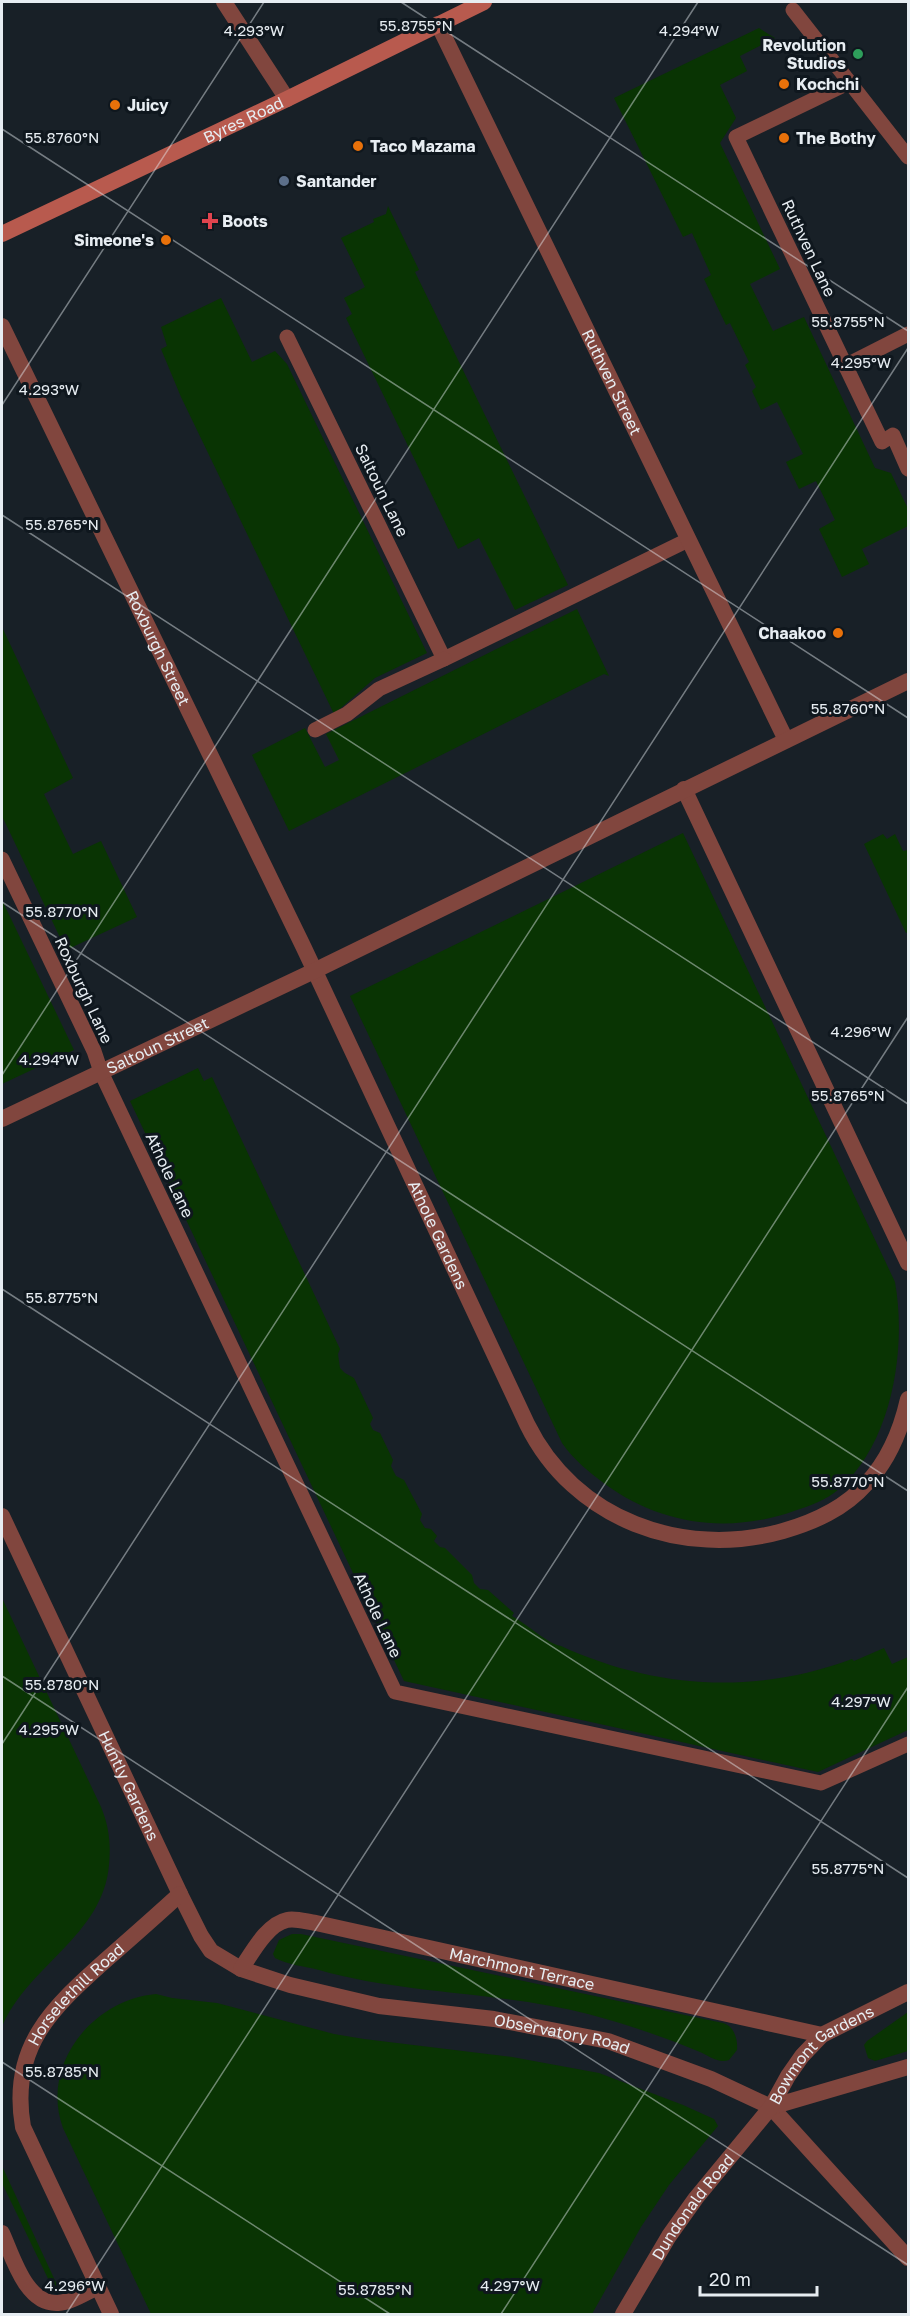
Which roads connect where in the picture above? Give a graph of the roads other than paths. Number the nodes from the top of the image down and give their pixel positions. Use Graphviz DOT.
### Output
graph roads {
  1 [pos="224,2"];
  2 [pos="484,2"];
  3 [pos="793,10"];
  4 [pos="438,24"];
  5 [pos="850,82"];
  6 [pos="287,99"];
  7 [pos="909,157"];
  8 [pos="2,234"];
  9 [pos="2,326"];
  10 [pos="909,334"];
  11 [pos="287,337"];
  12 [pos="845,366"];
  13 [pos="909,470"];
  14 [pos="688,540"];
  15 [pos="444,659"];
  16 [pos="909,681"];
  17 [pos="315,730"];
  18 [pos="786,740"];
  19 [pos="684,789"];
  20 [pos="2,859"];
  21 [pos="314,971"];
  22 [pos="101,1072"];
  23 [pos="2,1119"];
  24 [pos="909,1263"];
  25 [pos="909,1399"];
  26 [pos="906,1424"];
  27 [pos="2,1516"];
  28 [pos="909,1744"];
  29 [pos="180,1894"];
  30 [pos="241,1969"];
  31 [pos="909,1992"];
  32 [pos="822,2036"];
  33 [pos="909,2067"];
  34 [pos="771,2107"];
  35 [pos="2,2233"];
  36 [pos="909,2258"];
  37 [pos="98,2287"];
  38 [pos="111,2314"];
  39 [pos="623,2314"];
  1 -- 6 [label="street"];
  2 -- 4 [label="main road, Byres Road"];
  3 -- 5 [label="lane"];
  4 -- 6 [label="main road, Byres Road"];
  4 -- 14 [label="street, Ruthven Street"];
  5 -- 7 [label="lane"];
  5 -- 12 [label="lane, Ruthven Lane"];
  6 -- 8 [label="main road, Byres Road"];
  9 -- 21 [label="street, Roxburgh Street"];
  10 -- 12 [label="lane"];
  11 -- 15 [label="lane, Saltoun Lane"];
  12 -- 13 [label="lane, Ruthven Lane"];
  14 -- 15 [label="lane"];
  14 -- 18 [label="street, Ruthven Street"];
  15 -- 17 [label="lane"];
  16 -- 18 [label="street"];
  18 -- 19 [label="street"];
  19 -- 21 [label="street"];
  19 -- 24 [label="street"];
  20 -- 22 [label="lane, Roxburgh Lane"];
  21 -- 22 [label="street, Saltoun Street"];
  21 -- 26 [label="street, Athole Gardens"];
  22 -- 23 [label="street, Saltoun Street"];
  22 -- 28 [label="lane, Athole Lane"];
  25 -- 26 [label="street, Athole Gardens"];
  27 -- 29 [label="street, Huntly Gardens"];
  29 -- 30 [label="street, Observatory Road"];
  29 -- 37 [label="street, Horselethill Road"];
  30 -- 32 [label="street, Marchmont Terrace"];
  30 -- 34 [label="street, Observatory Road"];
  31 -- 32 [label="street, Bowmont Gardens"];
  32 -- 34 [label="street, Bowmont Gardens"];
  33 -- 34 [label="street, Bowmont Gardens"];
  34 -- 36 [label="street, Observatory Road"];
  34 -- 39 [label="street, Dundonald Road"];
  35 -- 37 [label="street"];
  37 -- 38 [label="street, Horselethill Road"];
}
